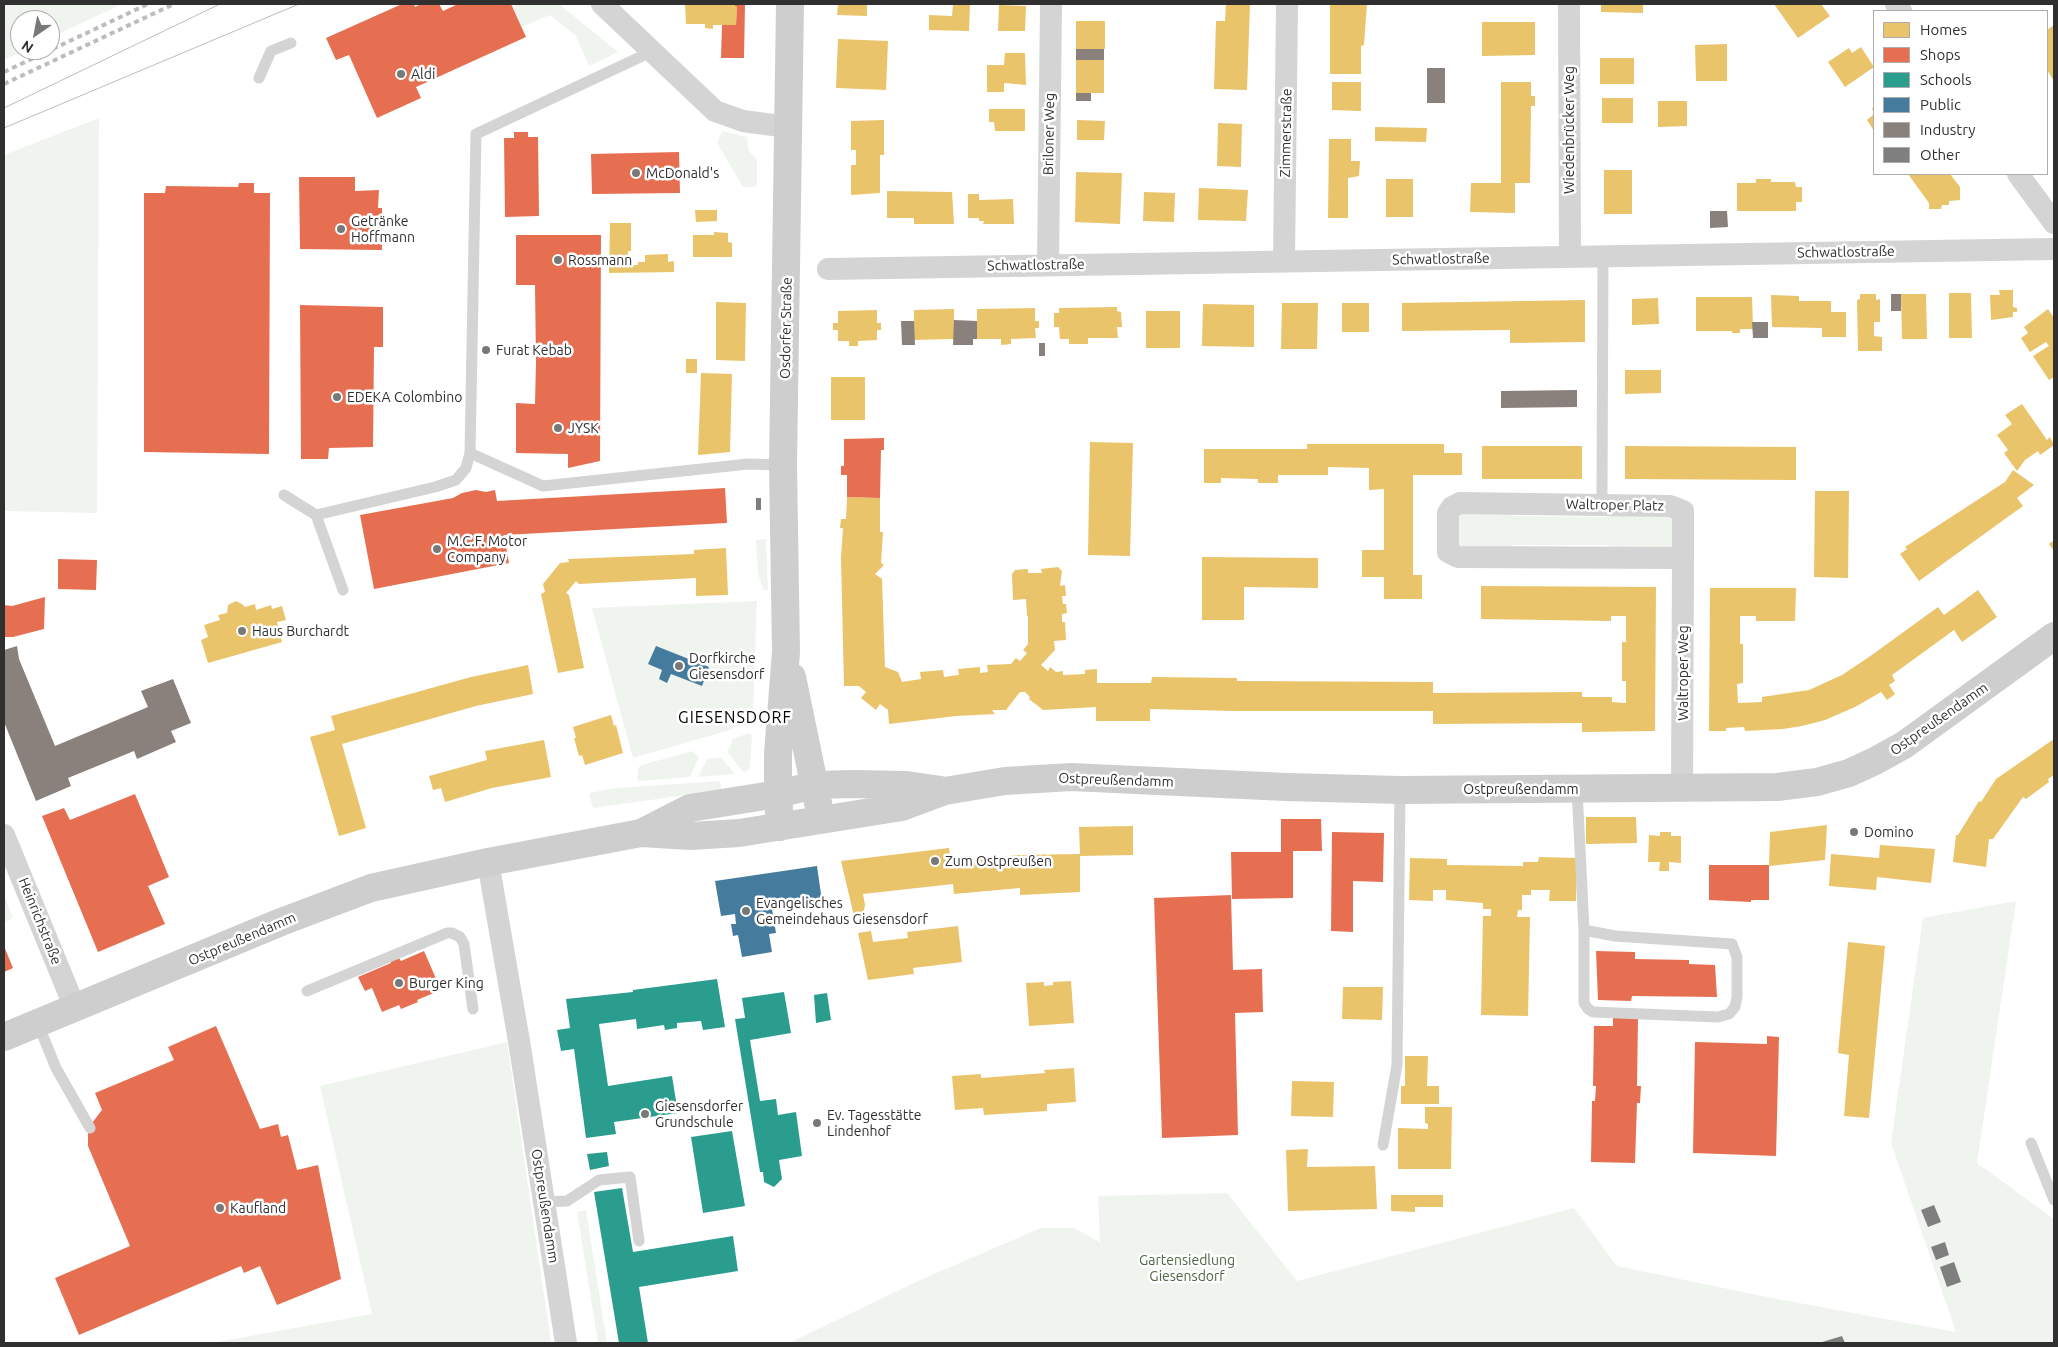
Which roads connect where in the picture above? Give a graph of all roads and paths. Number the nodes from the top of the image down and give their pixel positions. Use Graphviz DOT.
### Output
graph roads {
  1 [pos="602,4"];
  2 [pos="790,4"];
  3 [pos="1051,4"];
  4 [pos="1287,4"];
  5 [pos="1569,4"];
  6 [pos="290,43"];
  7 [pos="653,51"];
  8 [pos="259,78"];
  9 [pos="788,126"];
  10 [pos="2019,175"];
  11 [pos="2054,223"];
  12 [pos="2054,249"];
  13 [pos="1603,256"];
  14 [pos="1570,257"];
  15 [pos="1284,261"];
  16 [pos="1048,265"];
  17 [pos="828,270"];
  18 [pos="470,453"];
  19 [pos="783,465"];
  20 [pos="1602,493"];
  21 [pos="284,495"];
  22 [pos="316,515"];
  23 [pos="1684,558"];
  24 [pos="343,590"];
  25 [pos="2054,636"];
  26 [pos="786,652"];
  27 [pos="815,786"];
  28 [pos="1682,788"];
  29 [pos="1578,789"];
  30 [pos="1400,790"];
  31 [pos="945,791"];
  32 [pos="778,794"];
  33 [pos="821,820"];
  34 [pos="780,827"];
  35 [pos="641,833"];
  36 [pos="4,835"];
  37 [pos="488,862"];
  38 [pos="1584,930"];
  39 [pos="307,992"];
  40 [pos="75,1008"];
  41 [pos="473,1009"];
  42 [pos="38,1024"];
  43 [pos="4,1037"];
  44 [pos="90,1128"];
  45 [pos="2031,1143"];
  46 [pos="1383,1145"];
  47 [pos="2054,1200"];
  48 [pos="544,1202"];
  49 [pos="639,1241"];
  50 [pos="566,1343"];
  1 -- 7 [label="street"];
  2 -- 9 [label="main road, Osdorfer Straße"];
  3 -- 16 [label="street, Briloner Weg"];
  4 -- 15 [label="street, Zimmerstraße"];
  5 -- 14 [label="street, Wiedenbrücker Weg"];
  6 -- 8 [label="lane"];
  7 -- 9 [label="street"];
  7 -- 18 [label="lane"];
  9 -- 19 [label="main road, Osdorfer Straße"];
  10 -- 11 [label="street"];
  12 -- 13 [label="street, Schwatlostraße"];
  13 -- 14 [label="street, Schwatlostraße"];
  13 -- 20 [label="lane"];
  14 -- 15 [label="street, Schwatlostraße"];
  15 -- 16 [label="street, Schwatlostraße"];
  16 -- 17 [label="street, Schwatlostraße"];
  18 -- 19 [label="lane"];
  18 -- 22 [label="lane"];
  19 -- 26 [label="main road, Osdorfer Straße"];
  21 -- 22 [label="lane"];
  22 -- 24 [label="lane"];
  23 -- 23 [label="street, Waltroper Platz"];
  23 -- 28 [label="street, Waltroper Weg"];
  25 -- 28 [label="main road, Ostpreußendamm"];
  26 -- 27 [label="main road, Osdorfer Straße"];
  26 -- 32 [label="main road, Osdorfer Straße"];
  27 -- 31 [label="main road, Ostpreußendamm"];
  27 -- 32 [label="main road, Ostpreußendamm"];
  27 -- 33 [label="main road, Osdorfer Straße"];
  28 -- 29 [label="main road, Ostpreußendamm"];
  29 -- 30 [label="main road, Ostpreußendamm"];
  29 -- 38 [label="lane"];
  30 -- 31 [label="main road, Ostpreußendamm"];
  30 -- 46 [label="lane"];
  31 -- 33 [label="main road, Ostpreußendamm"];
  32 -- 34 [label="main road, Osdorfer Straße"];
  32 -- 35 [label="main road, Ostpreußendamm"];
  33 -- 34 [label="main road, Ostpreußendamm"];
  34 -- 35 [label="main road, Ostpreußendamm"];
  35 -- 37 [label="main road, Ostpreußendamm"];
  36 -- 40 [label="street, Heinrichstraße"];
  37 -- 40 [label="main road, Ostpreußendamm"];
  37 -- 48 [label="street, Ostpreußendamm"];
  38 -- 38 [label="lane"];
  39 -- 41 [label="lane"];
  40 -- 42 [label="main road, Ostpreußendamm"];
  42 -- 43 [label="main road, Ostpreußendamm"];
  42 -- 44 [label="lane"];
  45 -- 47 [label="lane"];
  48 -- 49 [label="lane"];
  48 -- 50 [label="street, Ostpreußendamm"];
}
